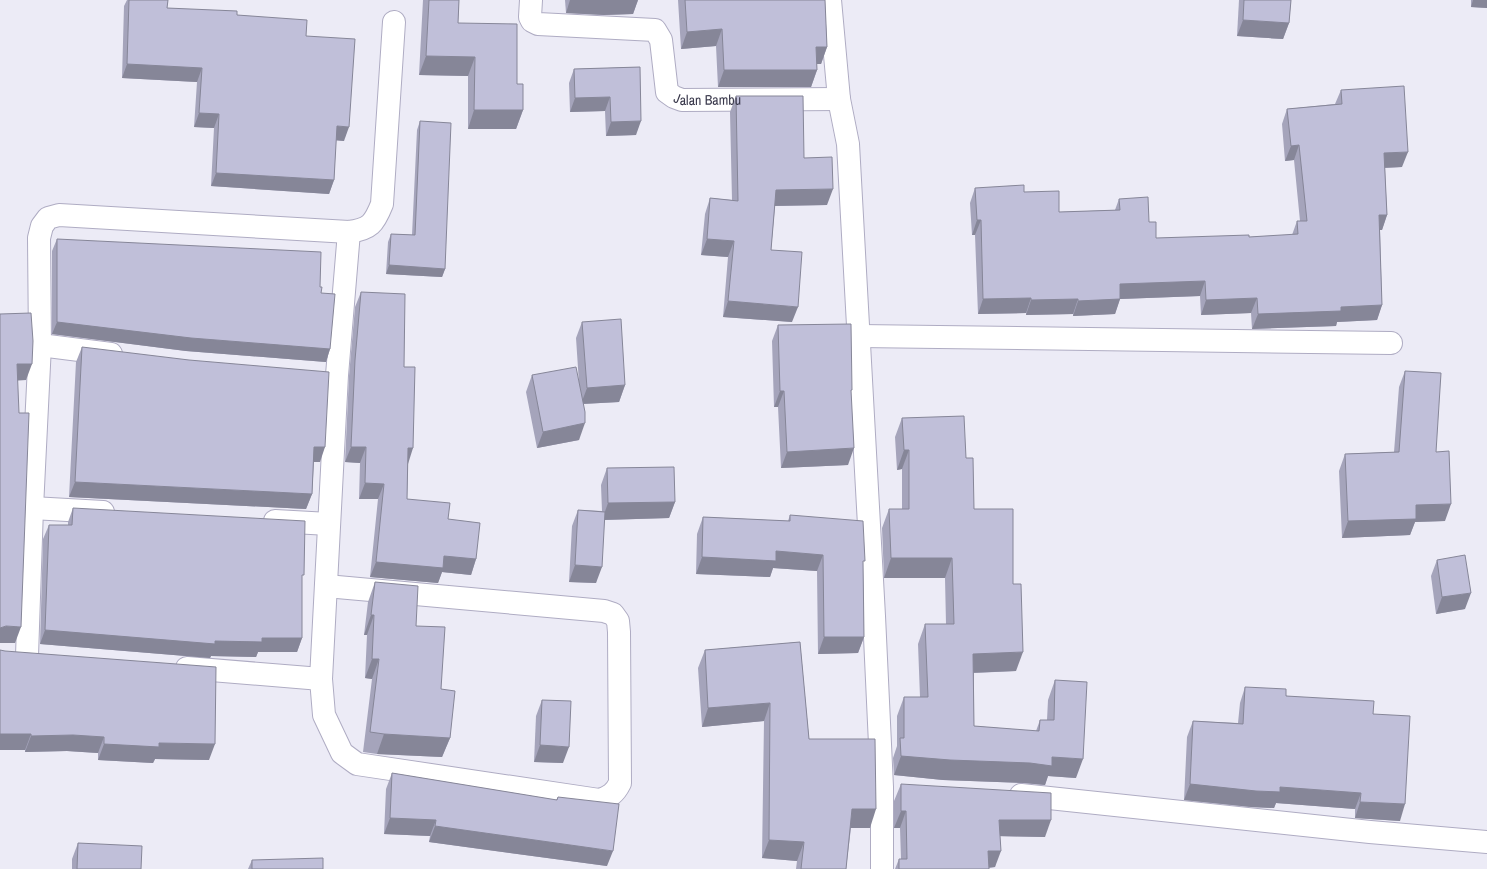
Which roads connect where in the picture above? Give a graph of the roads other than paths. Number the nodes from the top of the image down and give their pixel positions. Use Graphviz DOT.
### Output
graph roads {
  1 [pos="531,0"];
  2 [pos="830,0"];
  3 [pos="394,22"];
  4 [pos="839,99"];
  5 [pos="348,232"];
  6 [pos="859,336"];
  7 [pos="1391,343"];
  8 [pos="40,345"];
  9 [pos="132,356"];
  10 [pos="314,373"];
  11 [pos="337,375"];
  12 [pos="32,508"];
  13 [pos="126,513"];
  14 [pos="259,520"];
  15 [pos="329,524"];
  16 [pos="326,586"];
  17 [pos="50,658"];
  18 [pos="167,667"];
  19 [pos="321,678"];
  20 [pos="882,787"];
  21 [pos="904,789"];
  22 [pos="1001,794"];
  23 [pos="1487,842"];
  24 [pos="882,869"];
  1 -- 4 [label="street, Jalan Bambu"];
  2 -- 4 [label="street"];
  3 -- 5 [label="street"];
  4 -- 6 [label="street"];
  5 -- 8 [label="street"];
  5 -- 11 [label="street"];
  6 -- 7 [label="street"];
  6 -- 20 [label="street"];
  8 -- 9 [label="street"];
  8 -- 12 [label="street"];
  10 -- 11 [label="street"];
  11 -- 15 [label="street"];
  12 -- 13 [label="street"];
  12 -- 17 [label="street"];
  14 -- 15 [label="street"];
  15 -- 16 [label="street"];
  16 -- 19 [label="street"];
  16 -- 19 [label="street"];
  18 -- 19 [label="street"];
  20 -- 21 [label="street"];
  20 -- 24 [label="street"];
  22 -- 23 [label="street"];
}
